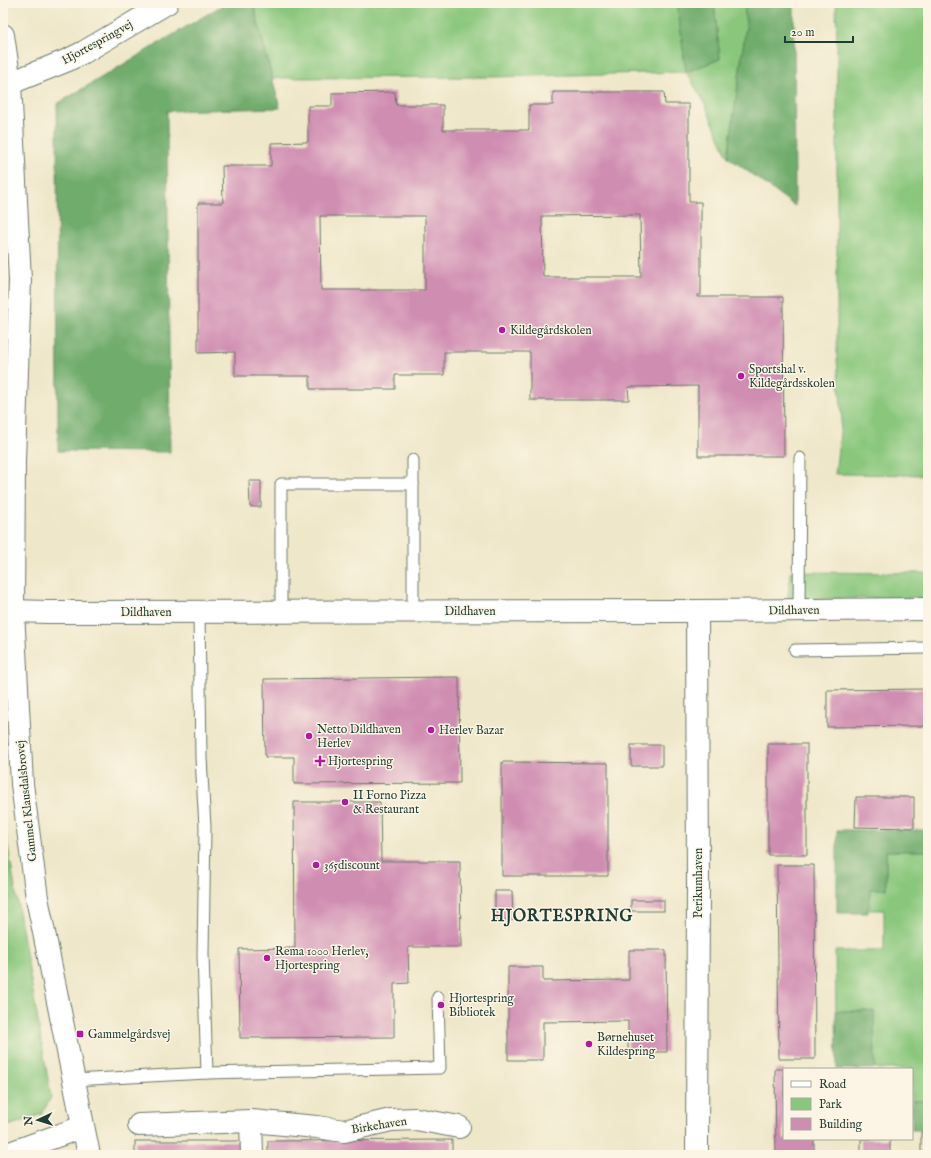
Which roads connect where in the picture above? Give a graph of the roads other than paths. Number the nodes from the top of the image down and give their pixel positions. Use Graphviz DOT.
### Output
graph roads {
  1 [pos="167,3"];
  2 [pos="3,35"];
  3 [pos="7,84"];
  4 [pos="800,458"];
  5 [pos="413,460"];
  6 [pos="412,484"];
  7 [pos="928,609"];
  8 [pos="799,610"];
  9 [pos="13,611"];
  10 [pos="413,611"];
  11 [pos="697,611"];
  12 [pos="199,612"];
  13 [pos="281,612"];
  14 [pos="928,648"];
  15 [pos="795,650"];
  16 [pos="438,997"];
  17 [pos="207,1073"];
  18 [pos="73,1080"];
  19 [pos="251,1121"];
  20 [pos="139,1125"];
  21 [pos="82,1126"];
  22 [pos="459,1127"];
  23 [pos="4,1155"];
  24 [pos="89,1155"];
  25 [pos="252,1155"];
  26 [pos="697,1155"];
  1 -- 3 [label="street, Hjortespringvej"];
  2 -- 3 [label="street, Gammel Klausdalsbrovej"];
  3 -- 9 [label="street, Gammel Klausdalsbrovej"];
  4 -- 8 [label="lane"];
  5 -- 6 [label="lane"];
  6 -- 10 [label="lane"];
  6 -- 13 [label="lane"];
  7 -- 8 [label="street, Dildhaven"];
  8 -- 11 [label="street, Dildhaven"];
  9 -- 12 [label="street, Dildhaven"];
  9 -- 18 [label="street, Gammel Klausdalsbrovej"];
  10 -- 11 [label="street, Dildhaven"];
  10 -- 13 [label="street, Dildhaven"];
  11 -- 26 [label="street, Perikumhaven"];
  12 -- 13 [label="street, Dildhaven"];
  12 -- 17 [label="lane"];
  14 -- 15 [label="lane"];
  16 -- 17 [label="lane"];
  17 -- 18 [label="lane"];
  18 -- 21 [label="street, Gammel Klausdalsbrovej"];
  19 -- 20 [label="street, Birkehaven"];
  19 -- 22 [label="street, Birkehaven"];
  19 -- 25 [label="street"];
  21 -- 23 [label="street"];
  21 -- 24 [label="street, Gammel Klausdalsbrovej"];
}
